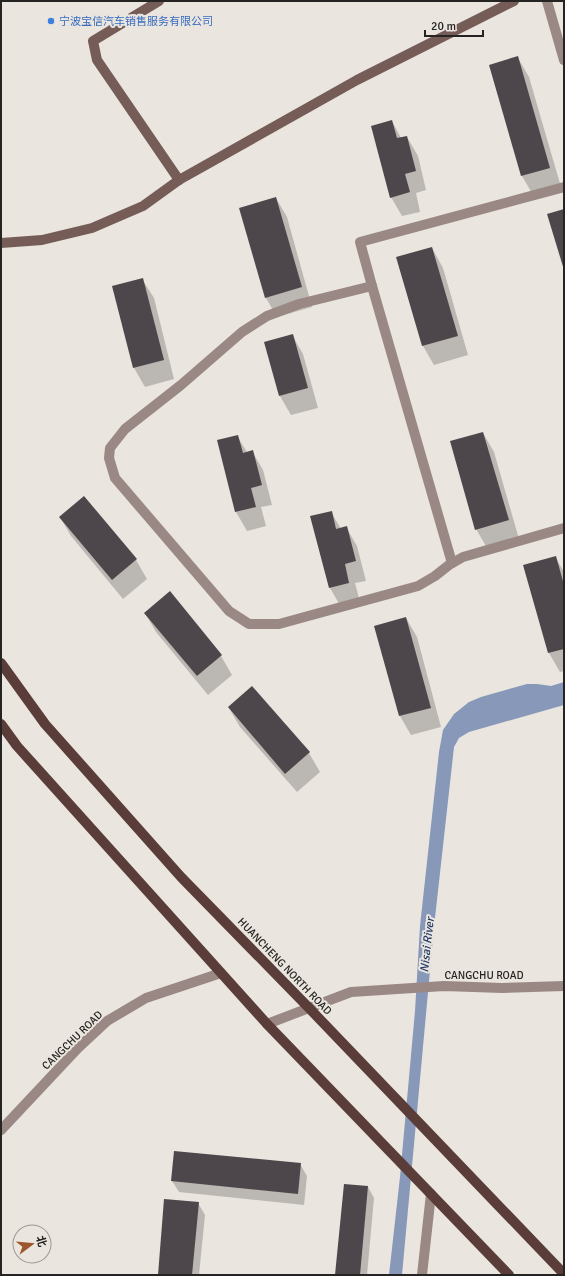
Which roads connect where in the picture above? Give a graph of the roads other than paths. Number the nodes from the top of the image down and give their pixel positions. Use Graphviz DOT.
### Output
graph roads {
  1 [pos="159,1"];
  2 [pos="514,1"];
  3 [pos="547,1"];
  4 [pos="564,60"];
  5 [pos="179,180"];
  6 [pos="564,187"];
  7 [pos="1,243"];
  8 [pos="372,286"];
  9 [pos="564,528"];
  10 [pos="452,563"];
  11 [pos="1,663"];
  12 [pos="1,724"];
  13 [pos="221,973"];
  14 [pos="564,986"];
  15 [pos="309,1008"];
  16 [pos="267,1024"];
  17 [pos="1,1130"];
  18 [pos="431,1194"];
  19 [pos="564,1274"];
  20 [pos="422,1275"];
  21 [pos="509,1275"];
  1 -- 5 [label="street"];
  2 -- 5 [label="street"];
  3 -- 4 [label="street"];
  5 -- 7 [label="street"];
  6 -- 8 [label="street"];
  8 -- 10 [label="street"];
  8 -- 10 [label="street"];
  9 -- 10 [label="street"];
  11 -- 15 [label="main road, HUANCHENG NORTH ROAD"];
  12 -- 13 [label="main road"];
  13 -- 16 [label="main road"];
  13 -- 17 [label="street, CANGCHU ROAD"];
  14 -- 15 [label="street, CANGCHU ROAD"];
  15 -- 16 [label="street, CANGCHU ROAD"];
  15 -- 19 [label="main road, HUANCHENG NORTH ROAD"];
  16 -- 18 [label="main road"];
  18 -- 20 [label="street"];
  18 -- 21 [label="main road"];
}
